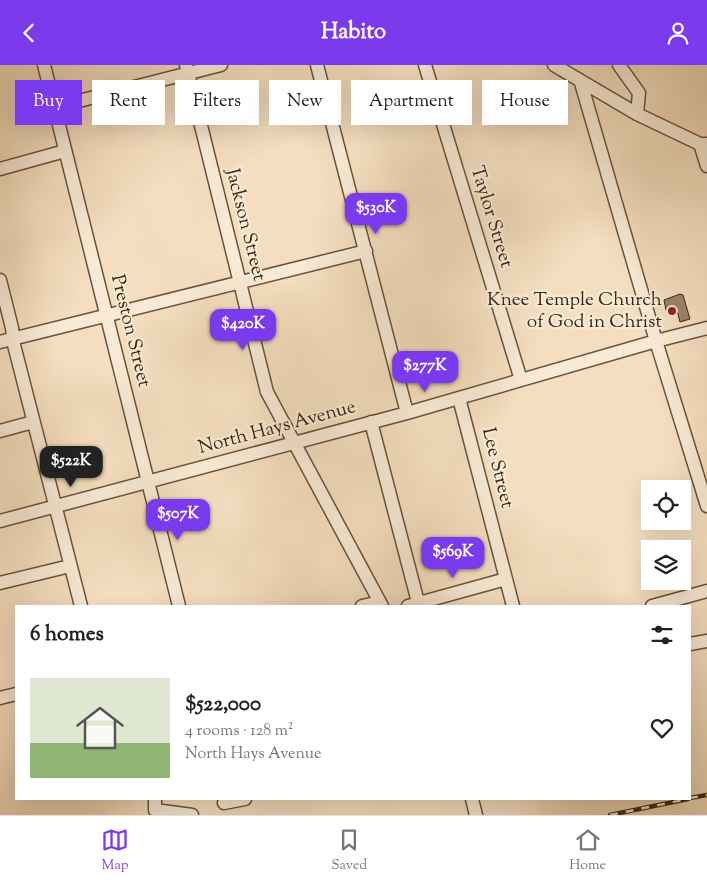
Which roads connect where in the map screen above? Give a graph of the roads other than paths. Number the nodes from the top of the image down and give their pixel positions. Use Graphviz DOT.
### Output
graph roads {
  1 [pos="44,65"];
  2 [pos="220,65"];
  3 [pos="317,65"];
  4 [pos="424,65"];
  5 [pos="554,65"];
  6 [pos="619,65"];
  7 [pos="187,69"];
  8 [pos="48,80"];
  9 [pos="582,83"];
  10 [pos="82,99"];
  11 [pos="637,114"];
  12 [pos="59,125"];
  13 [pos="704,144"];
  14 [pos="65,151"];
  15 [pos="707,166"];
  16 [pos="0,169"];
  17 [pos="366,251"];
  18 [pos="0,280"];
  19 [pos="240,282"];
  20 [pos="106,315"];
  21 [pos="707,328"];
  22 [pos="13,339"];
  23 [pos="656,341"];
  24 [pos="0,343"];
  25 [pos="521,380"];
  26 [pos="460,398"];
  27 [pos="407,413"];
  28 [pos="33,422"];
  29 [pos="371,422"];
  30 [pos="0,431"];
  31 [pos="295,442"];
  32 [pos="150,482"];
  33 [pos="704,488"];
  34 [pos="54,506"];
  35 [pos="707,506"];
  36 [pos="0,521"];
  37 [pos="70,566"];
  38 [pos="506,579"];
  39 [pos="0,583"];
  40 [pos="707,591"];
  41 [pos="381,604"];
  42 [pos="81,605"];
  43 [pos="179,605"];
  44 [pos="415,605"];
  45 [pos="512,605"];
  46 [pos="656,605"];
  47 [pos="707,641"];
  48 [pos="691,644"];
  49 [pos="15,694"];
  50 [pos="0,698"];
  51 [pos="155,800"];
  52 [pos="241,800"];
  53 [pos="472,800"];
  54 [pos="224,806"];
  55 [pos="192,815"];
  56 [pos="476,815"];
  1 -- 8 [label="street, Preston Street"];
  2 -- 7 [label="street"];
  3 -- 17 [label="street"];
  4 -- 25 [label="street, Taylor Street"];
  5 -- 9 [label="street"];
  6 -- 11 [label="street"];
  7 -- 10 [label="street"];
  7 -- 19 [label="street, Jackson Street"];
  9 -- 11 [label="street"];
  9 -- 23 [label="street"];
  11 -- 13 [label="street"];
  12 -- 14 [label="street, Preston Street"];
  13 -- 15 [label="street"];
  14 -- 16 [label="street"];
  14 -- 20 [label="street, Preston Street"];
  17 -- 19 [label="street"];
  17 -- 27 [label="street"];
  18 -- 22 [label="street"];
  19 -- 20 [label="street"];
  19 -- 31 [label="street, Jackson Street"];
  20 -- 22 [label="street"];
  20 -- 32 [label="street, Preston Street"];
  21 -- 23 [label="street, North Hays Avenue"];
  22 -- 24 [label="street"];
  22 -- 28 [label="street"];
  23 -- 25 [label="street, North Hays Avenue"];
  23 -- 33 [label="street"];
  25 -- 26 [label="street, North Hays Avenue"];
  26 -- 27 [label="street, North Hays Avenue"];
  26 -- 38 [label="street, Lee Street"];
  27 -- 29 [label="street, North Hays Avenue"];
  28 -- 30 [label="street"];
  28 -- 34 [label="street"];
  29 -- 31 [label="street, North Hays Avenue"];
  29 -- 44 [label="street"];
  31 -- 32 [label="street, North Hays Avenue"];
  31 -- 41 [label="street, Jackson Street"];
  32 -- 34 [label="street, North Hays Avenue"];
  32 -- 43 [label="street, Preston Street"];
  33 -- 35 [label="street"];
  34 -- 36 [label="street, North Hays Avenue"];
  34 -- 37 [label="street"];
  37 -- 39 [label="street"];
  37 -- 42 [label="street"];
  38 -- 44 [label="street"];
  38 -- 45 [label="street, Lee Street"];
  40 -- 46 [label="street"];
  47 -- 48 [label="street"];
  49 -- 50 [label="street"];
  51 -- 55 [label="street"];
  52 -- 54 [label="street"];
  53 -- 56 [label="street"];
}
